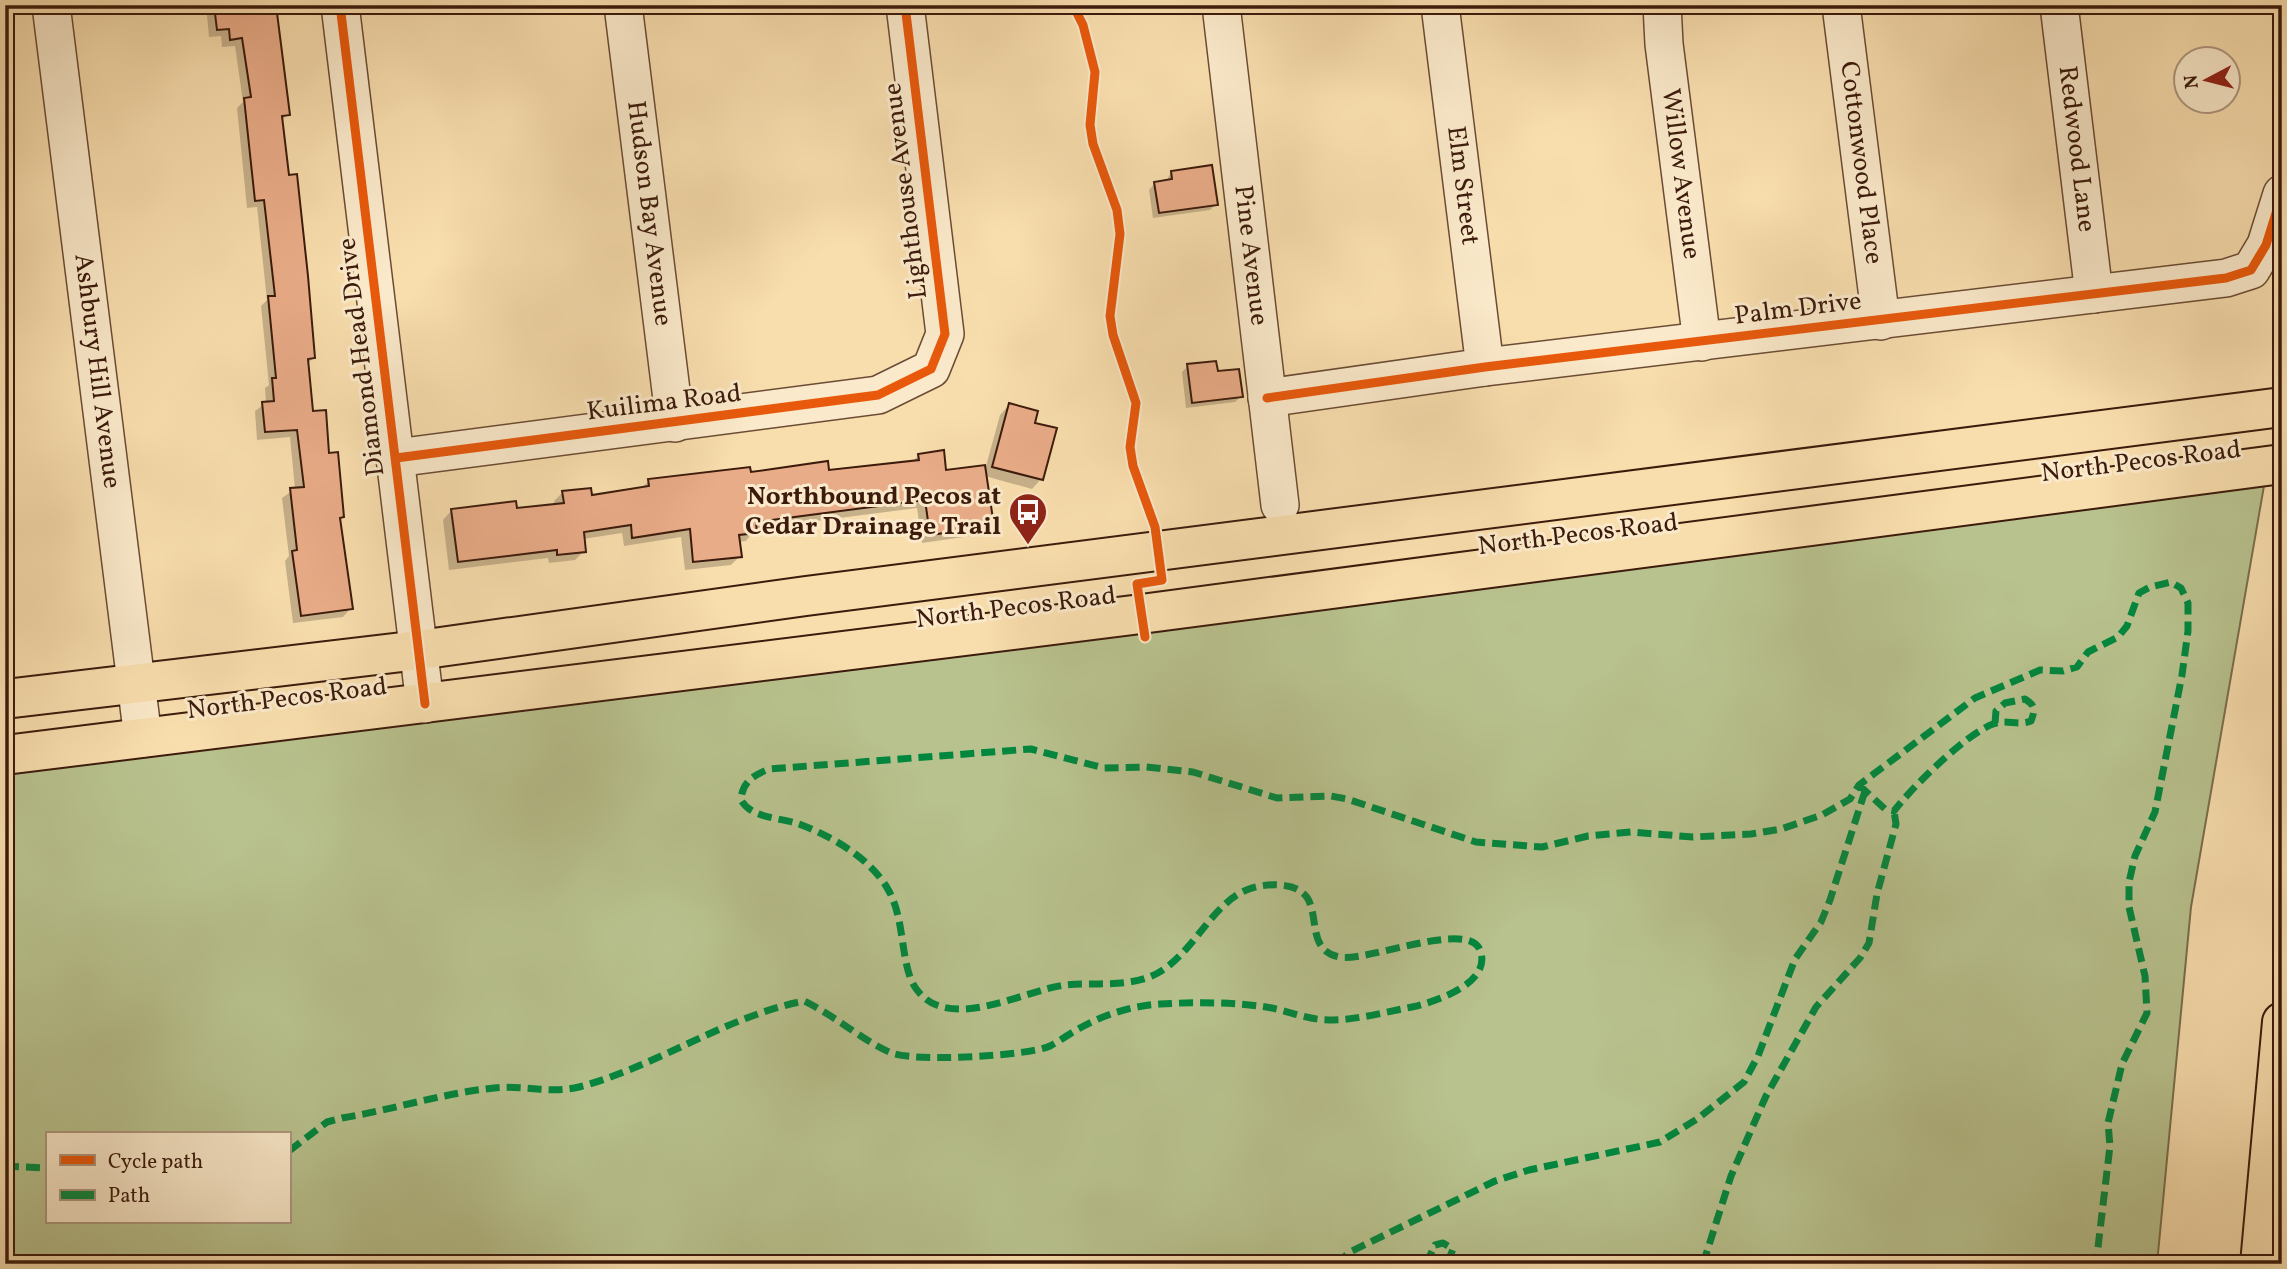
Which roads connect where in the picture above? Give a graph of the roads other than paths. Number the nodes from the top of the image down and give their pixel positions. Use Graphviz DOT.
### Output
graph roads {
  1 [pos="51,5"];
  2 [pos="340,5"];
  3 [pos="623,5"];
  4 [pos="905,5"];
  5 [pos="1221,5"];
  6 [pos="1440,5"];
  7 [pos="1662,5"];
  8 [pos="1841,5"];
  9 [pos="2059,5"];
  10 [pos="2282,194"];
  11 [pos="2094,294"];
  12 [pos="1881,321"];
  13 [pos="1702,342"];
  14 [pos="1485,367"];
  15 [pos="931,369"];
  16 [pos="1267,398"];
  17 [pos="2282,407"];
  18 [pos="675,423"];
  19 [pos="396,458"];
  20 [pos="2282,464"];
  21 [pos="1280,505"];
  22 [pos="419,650"];
  23 [pos="136,683"];
  24 [pos="5,699"];
  25 [pos="425,704"];
  26 [pos="143,738"];
  27 [pos="5,755"];
  28 [pos="2282,1022"];
  29 [pos="2260,1264"];
  1 -- 23 [label="street, Ashbury Hill Avenue"];
  2 -- 19 [label="street, Diamond Head Drive"];
  3 -- 18 [label="street, Hudson Bay Avenue"];
  4 -- 15 [label="street, Lighthouse Avenue"];
  5 -- 16 [label="street, Pine Avenue"];
  6 -- 14 [label="street, Elm Street"];
  7 -- 13 [label="street, Willow Avenue"];
  8 -- 12 [label="street, Cottonwood Place"];
  9 -- 11 [label="street, Redwood Lane"];
  10 -- 11 [label="street, Palm Drive"];
  11 -- 12 [label="street, Palm Drive"];
  12 -- 13 [label="street, Palm Drive"];
  13 -- 14 [label="street, Palm Drive"];
  14 -- 16 [label="street, Palm Drive"];
  15 -- 18 [label="street, Kuilima Road"];
  16 -- 21 [label="street, Pine Avenue"];
  17 -- 22 [label="main road, North Pecos Road"];
  18 -- 19 [label="street, Kuilima Road"];
  19 -- 22 [label="street, Diamond Head Drive"];
  20 -- 25 [label="main road, North Pecos Road"];
  22 -- 23 [label="main road, North Pecos Road"];
  22 -- 25 [label="street, Diamond Head Drive"];
  23 -- 24 [label="main road, North Pecos Road"];
  23 -- 26 [label="street, Ashbury Hill Avenue"];
  25 -- 26 [label="main road, North Pecos Road"];
  26 -- 27 [label="main road, North Pecos Road"];
  28 -- 29 [label="main road"];
}
